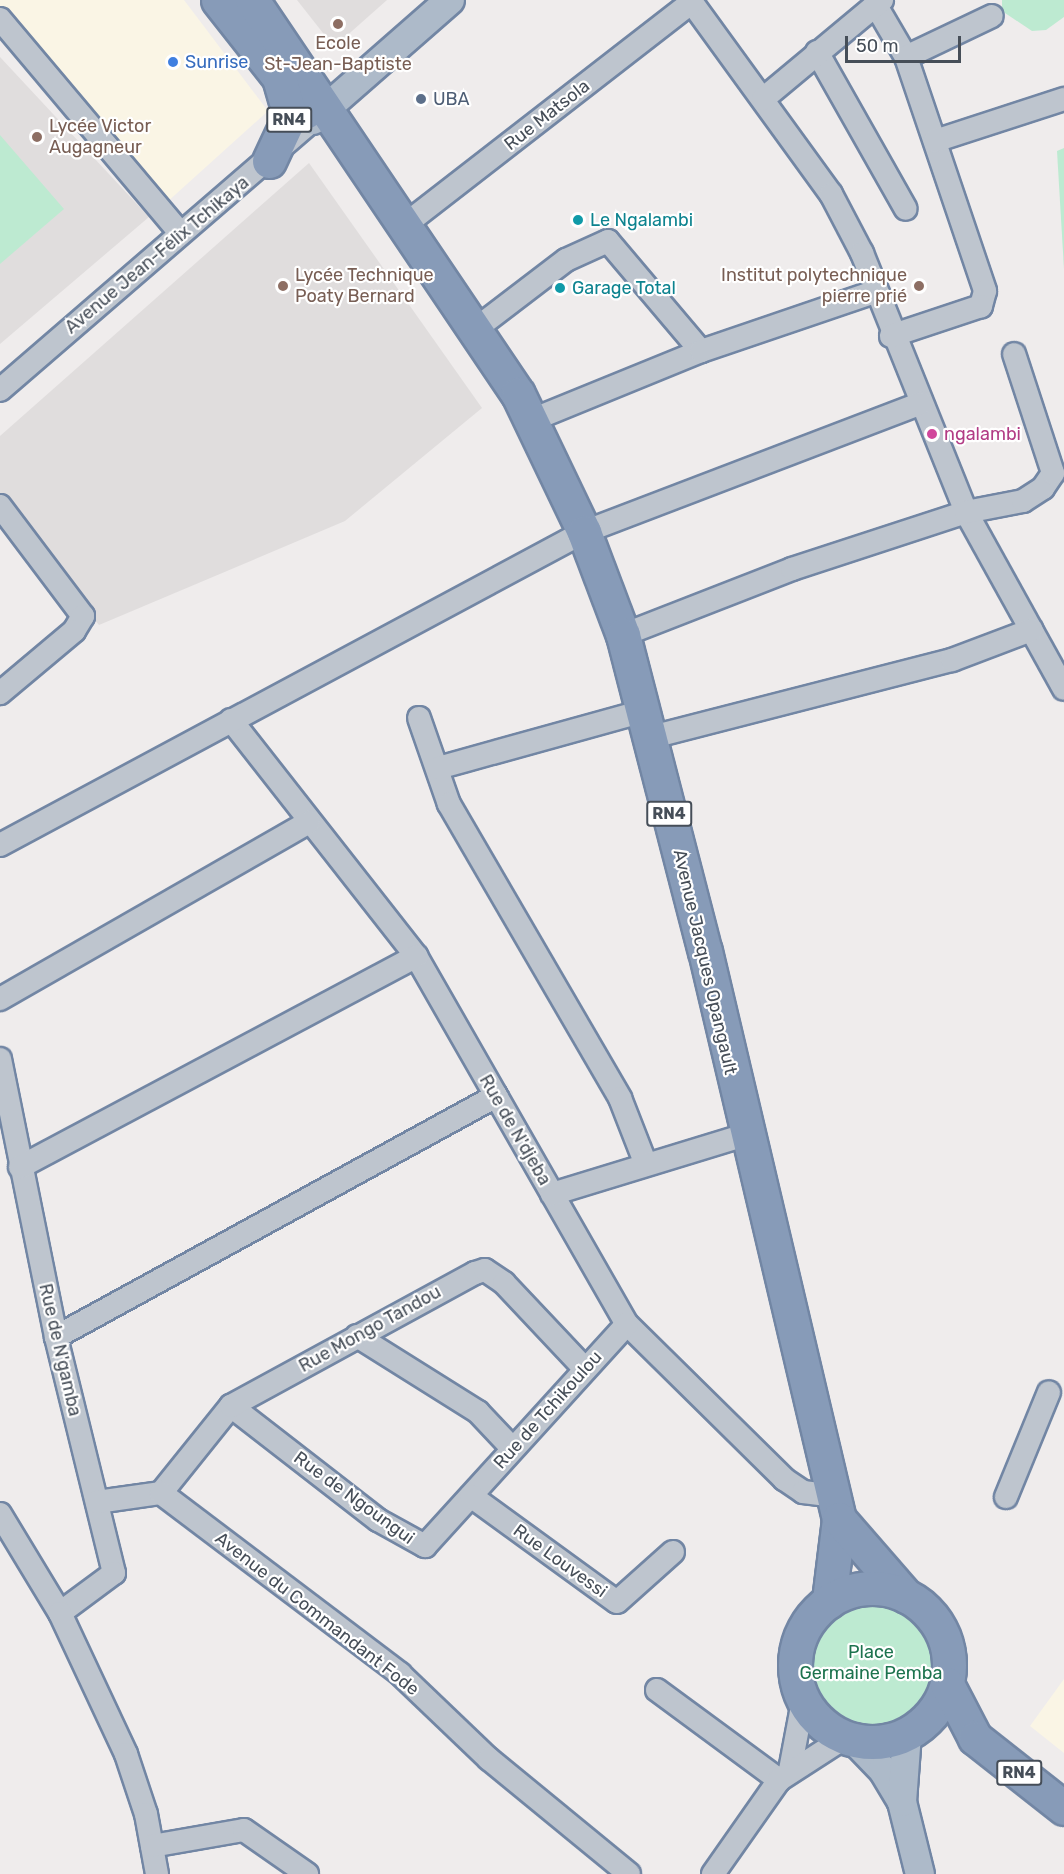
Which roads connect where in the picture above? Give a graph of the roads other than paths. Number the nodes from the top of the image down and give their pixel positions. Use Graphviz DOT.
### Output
graph roads {
  1 [pos="218,0"];
  2 [pos="252,0"];
  3 [pos="450,0"];
  4 [pos="691,1"];
  5 [pos="879,2"];
  6 [pos="992,16"];
  7 [pos="0,19"];
  8 [pos="817,52"];
  9 [pos="906,57"];
  10 [pos="279,77"];
  11 [pos="763,99"];
  12 [pos="1064,99"];
  13 [pos="320,113"];
  14 [pos="935,141"];
  15 [pos="269,161"];
  16 [pos="906,209"];
  17 [pos="402,227"];
  18 [pos="180,233"];
  19 [pos="874,291"];
  20 [pos="473,331"];
  21 [pos="891,336"];
  22 [pos="701,351"];
  23 [pos="1014,354"];
  24 [pos="0,390"];
  25 [pos="921,402"];
  26 [pos="532,420"];
  27 [pos="0,506"];
  28 [pos="966,512"];
  29 [pos="584,532"];
  30 [pos="1031,630"];
  31 [pos="623,634"];
  32 [pos="1064,689"];
  33 [pos="0,693"];
  34 [pos="419,718"];
  35 [pos="231,720"];
  36 [pos="645,724"];
  37 [pos="438,768"];
  38 [pos="309,822"];
  39 [pos="0,845"];
  40 [pos="416,956"];
  41 [pos="0,999"];
  42 [pos="0,1059"];
  43 [pos="496,1096"];
  44 [pos="745,1135"];
  45 [pos="645,1162"];
  46 [pos="20,1167"];
  47 [pos="552,1194"];
  48 [pos="627,1324"];
  49 [pos="357,1336"];
  50 [pos="56,1337"];
  51 [pos="585,1370"];
  52 [pos="1049,1392"];
  53 [pos="231,1406"];
  54 [pos="512,1448"];
  55 [pos="161,1493"];
  56 [pos="471,1496"];
  57 [pos="1006,1497"];
  58 [pos="97,1502"];
  59 [pos="837,1508"];
  60 [pos="0,1514"];
  61 [pos="673,1552"];
  62 [pos="906,1596"];
  63 [pos="829,1601"];
  64 [pos="60,1613"];
  65 [pos="947,1684"];
  66 [pos="657,1690"];
  67 [pos="803,1701"];
  68 [pos="912,1730"];
  69 [pos="975,1738"];
  70 [pos="849,1739"];
  71 [pos="784,1775"];
  72 [pos="902,1802"];
  73 [pos="1064,1808"];
  74 [pos="158,1864"];
  75 [pos="307,1874"];
  76 [pos="629,1874"];
  77 [pos="713,1874"];
  78 [pos="920,1874"];
  1 -- 10 [label="highway, RN4"];
  2 -- 13 [label="highway, Avenue Jacques Opangault / RN4"];
  3 -- 13 [label="main road"];
  4 -- 11 [label="street"];
  4 -- 17 [label="street, Rue Matsola"];
  5 -- 8 [label="street"];
  5 -- 9 [label="street"];
  6 -- 9 [label="street"];
  7 -- 18 [label="street"];
  8 -- 11 [label="street"];
  8 -- 16 [label="street"];
  9 -- 14 [label="street"];
  10 -- 13 [label="highway, RN4"];
  10 -- 15 [label="highway, RN4"];
  11 -- 19 [label="street"];
  12 -- 14 [label="street"];
  13 -- 15 [label="street, Avenue Jean-Félix Tchikaya"];
  13 -- 17 [label="highway, Avenue Jacques Opangault / RN4"];
  14 -- 21 [label="street"];
  15 -- 18 [label="street, Avenue Jean-Félix Tchikaya"];
  17 -- 20 [label="highway, Avenue Jacques Opangault / RN4"];
  18 -- 24 [label="street, Avenue Jean-Félix Tchikaya"];
  19 -- 21 [label="street"];
  19 -- 22 [label="street"];
  20 -- 22 [label="street"];
  20 -- 26 [label="highway, Avenue Jacques Opangault / RN4"];
  21 -- 25 [label="street"];
  22 -- 26 [label="street"];
  23 -- 28 [label="street"];
  25 -- 28 [label="street"];
  25 -- 29 [label="street"];
  26 -- 29 [label="highway, Avenue Jacques Opangault / RN4"];
  27 -- 33 [label="street"];
  28 -- 30 [label="street"];
  28 -- 31 [label="street"];
  29 -- 31 [label="highway, Avenue Jacques Opangault / RN4"];
  29 -- 35 [label="street"];
  30 -- 32 [label="street"];
  30 -- 36 [label="street"];
  31 -- 36 [label="highway, Avenue Jacques Opangault / RN4"];
  34 -- 37 [label="street"];
  35 -- 38 [label="street, Rue de N'djeba"];
  35 -- 39 [label="street"];
  36 -- 37 [label="street"];
  36 -- 44 [label="highway, Avenue Jacques Opangault / RN4"];
  37 -- 45 [label="street"];
  38 -- 40 [label="street, Rue de N'djeba"];
  38 -- 41 [label="street"];
  40 -- 43 [label="street, Rue de N'djeba"];
  40 -- 46 [label="street"];
  42 -- 46 [label="street, Rue de N'gamba"];
  43 -- 47 [label="street, Rue de N'djeba"];
  43 -- 50 [label="street"];
  44 -- 45 [label="street"];
  44 -- 59 [label="highway, Avenue Jacques Opangault / RN4"];
  45 -- 47 [label="street"];
  46 -- 50 [label="street, Rue de N'gamba"];
  47 -- 48 [label="street, Rue de N'djeba"];
  48 -- 51 [label="street, Rue de Tchikoulou"];
  48 -- 59 [label="street, Rue de N'djeba"];
  49 -- 51 [label="street, Rue Mongo Tandou"];
  49 -- 53 [label="street, Rue Mongo Tandou"];
  49 -- 54 [label="street"];
  50 -- 58 [label="street, Rue de N'gamba"];
  51 -- 54 [label="street, Rue de Tchikoulou"];
  52 -- 57 [label="street"];
  53 -- 55 [label="street, Rue Mongo Tandou"];
  53 -- 56 [label="street, Rue de Ngoungui"];
  54 -- 56 [label="street, Rue de Tchikoulou"];
  55 -- 58 [label="street"];
  55 -- 76 [label="street, Avenue du Commandant Fode"];
  56 -- 61 [label="street, Rue Louvessi"];
  58 -- 64 [label="street, Rue de N'gamba"];
  59 -- 62 [label="highway, RN4"];
  59 -- 63 [label="highway, RN4"];
  60 -- 64 [label="street"];
  62 -- 63 [label="highway, RN4"];
  62 -- 65 [label="highway, RN4"];
  63 -- 67 [label="highway, RN4"];
  64 -- 74 [label="street"];
  65 -- 68 [label="highway, RN4"];
  65 -- 69 [label="highway, RN4"];
  66 -- 71 [label="street"];
  67 -- 70 [label="highway, RN4"];
  67 -- 71 [label="street"];
  68 -- 69 [label="highway, RN4"];
  68 -- 70 [label="highway, RN4"];
  68 -- 72 [label="main road"];
  69 -- 73 [label="highway, RN4"];
  70 -- 71 [label="street"];
  70 -- 72 [label="main road"];
  71 -- 77 [label="street"];
  72 -- 78 [label="main road"];
  74 -- 75 [label="street"];
}
